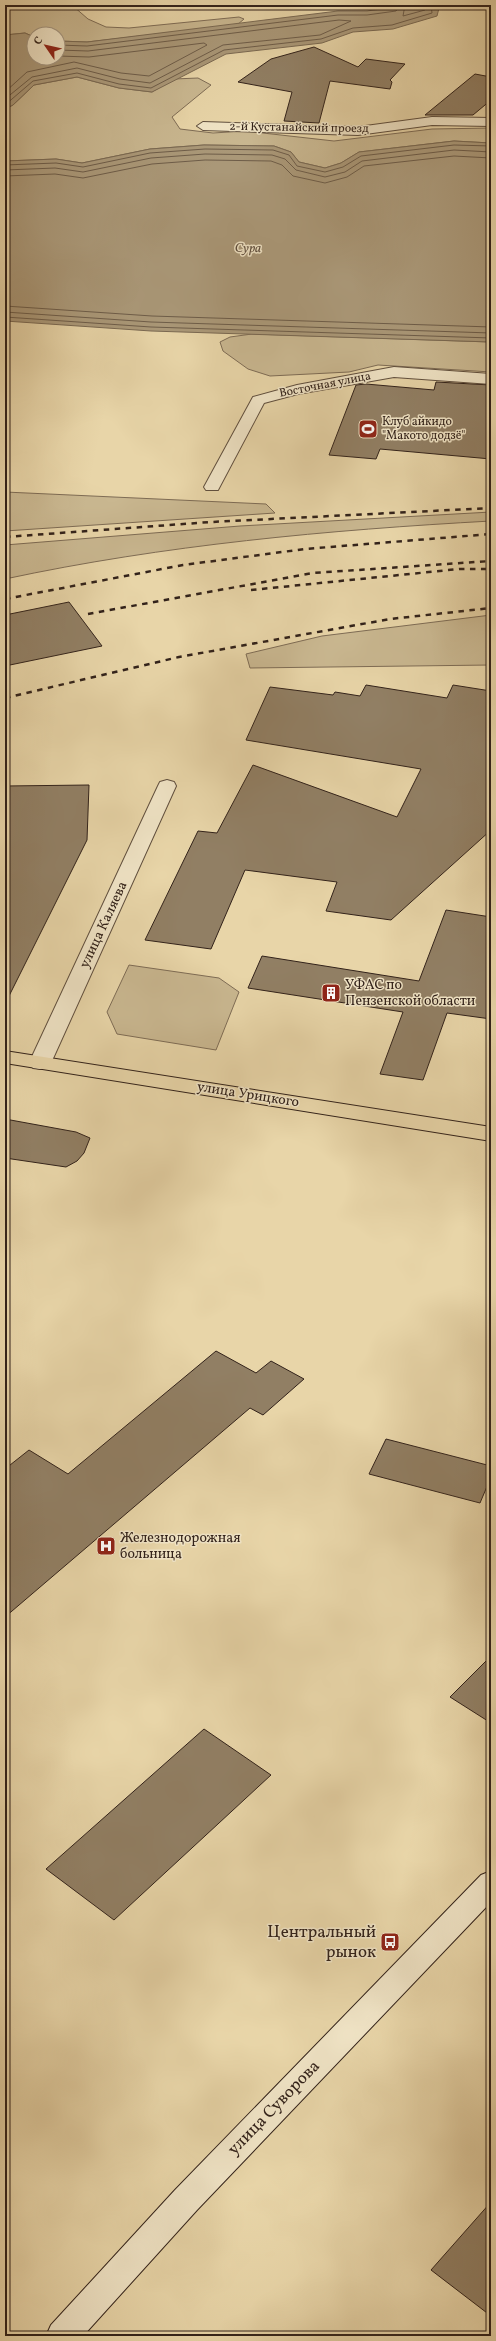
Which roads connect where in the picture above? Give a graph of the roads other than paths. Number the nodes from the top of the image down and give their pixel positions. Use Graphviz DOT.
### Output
graph roads {
  1 [pos="491,122"];
  2 [pos="203,126"];
  3 [pos="491,379"];
  4 [pos="212,487"];
  5 [pos="167,786"];
  6 [pos="5,1057"];
  7 [pos="40,1063"];
  8 [pos="491,1134"];
  9 [pos="491,1883"];
  10 [pos="62,2336"];
  1 -- 2 [label="street, 2-й Кустанайский проезд"];
  3 -- 4 [label="street, Восточная улица"];
  5 -- 7 [label="street, улица Каляева"];
  6 -- 7 [label="main road, улица Урицкого"];
  7 -- 8 [label="main road, улица Урицкого"];
  9 -- 10 [label="street, улица Суворова"];
}
